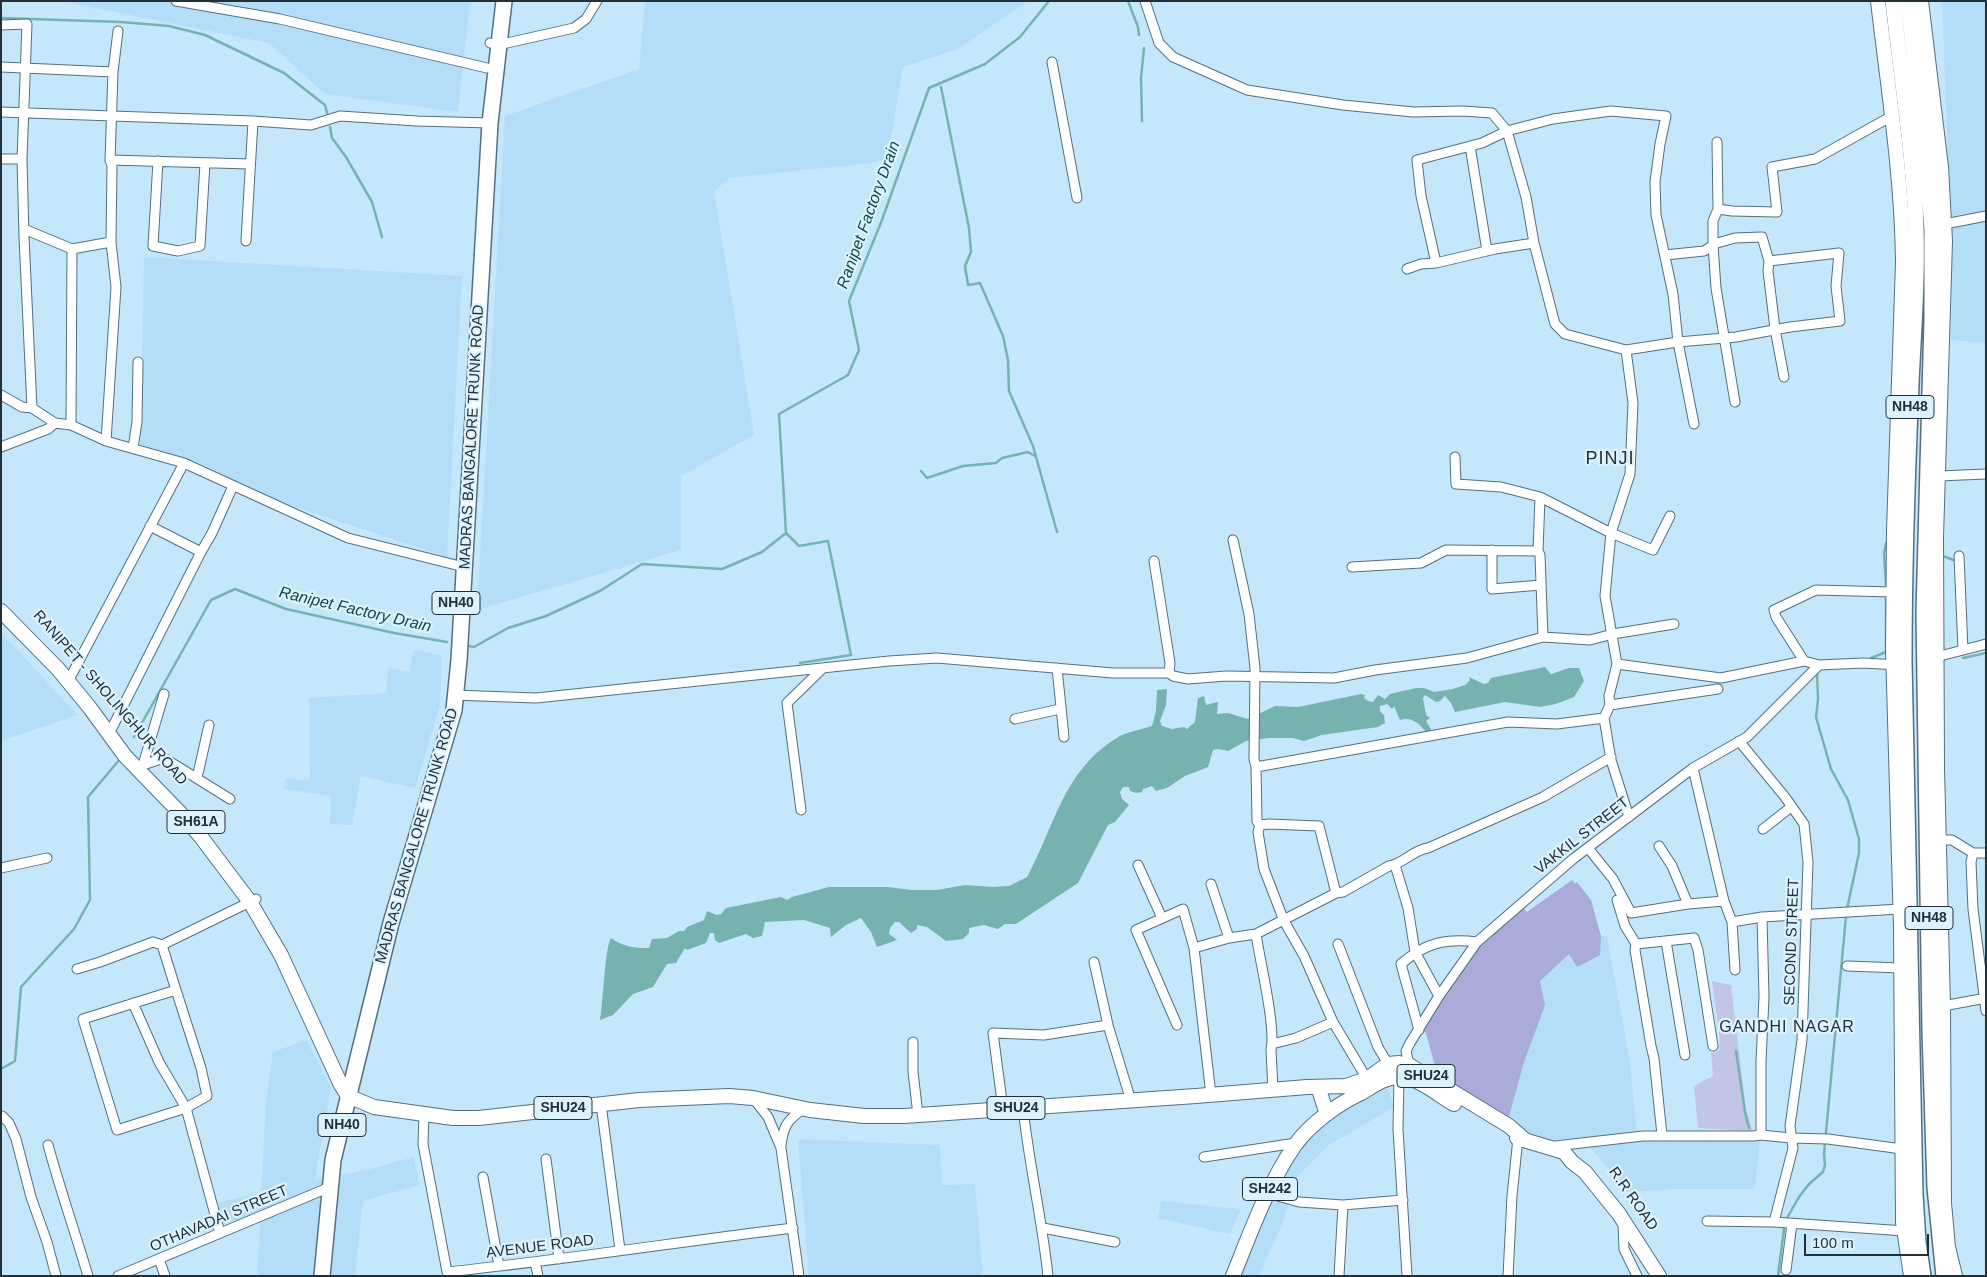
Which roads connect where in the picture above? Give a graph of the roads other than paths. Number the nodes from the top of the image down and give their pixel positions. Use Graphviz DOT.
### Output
graph roads {
  1 [pos="176,1"];
  2 [pos="495,1"];
  3 [pos="504,1"];
  4 [pos="597,1"];
  5 [pos="1145,1"];
  6 [pos="1878,1"];
  7 [pos="1893,1"];
  8 [pos="1908,1"];
  9 [pos="1921,1"];
  10 [pos="1,25"];
  11 [pos="118,31"];
  12 [pos="494,44"];
  13 [pos="1052,62"];
  14 [pos="1,67"];
  15 [pos="25,68"];
  16 [pos="487,68"];
  17 [pos="113,72"];
  18 [pos="1,112"];
  19 [pos="24,112"];
  20 [pos="111,115"];
  21 [pos="1892,116"];
  22 [pos="253,121"];
  23 [pos="487,123"];
  24 [pos="1507,131"];
  25 [pos="1717,142"];
  26 [pos="1470,146"];
  27 [pos="1,159"];
  28 [pos="22,159"];
  29 [pos="110,160"];
  30 [pos="158,161"];
  31 [pos="205,163"];
  32 [pos="250,164"];
  33 [pos="1077,198"];
  34 [pos="1718,209"];
  35 [pos="1986,216"];
  36 [pos="1944,224"];
  37 [pos="24,229"];
  38 [pos="246,241"];
  39 [pos="111,242"];
  40 [pos="1534,243"];
  41 [pos="1713,245"];
  42 [pos="72,249"];
  43 [pos="1487,251"];
  44 [pos="1665,255"];
  45 [pos="1769,261"];
  46 [pos="1436,263"];
  47 [pos="1408,269"];
  48 [pos="1775,329"];
  49 [pos="1725,338"];
  50 [pos="1678,342"];
  51 [pos="1626,350"];
  52 [pos="138,362"];
  53 [pos="1784,378"];
  54 [pos="1,396"];
  55 [pos="1735,402"];
  56 [pos="32,408"];
  57 [pos="54,423"];
  58 [pos="1694,424"];
  59 [pos="70,425"];
  60 [pos="106,440"];
  61 [pos="1,447"];
  62 [pos="133,448"];
  63 [pos="1455,457"];
  64 [pos="184,463"];
  65 [pos="1986,474"];
  66 [pos="1933,479"];
  67 [pos="1907,481"];
  68 [pos="233,486"];
  69 [pos="1540,498"];
  70 [pos="1670,516"];
  71 [pos="1906,524"];
  72 [pos="1926,524"];
  73 [pos="150,526"];
  74 [pos="1611,533"];
  75 [pos="1233,540"];
  76 [pos="1492,550"];
  77 [pos="1538,551"];
  78 [pos="201,552"];
  79 [pos="1959,556"];
  80 [pos="1154,562"];
  81 [pos="461,566"];
  82 [pos="1352,567"];
  83 [pos="1541,585"];
  84 [pos="1893,592"];
  85 [pos="2,606"];
  86 [pos="1674,624"];
  87 [pos="1612,634"];
  88 [pos="1544,637"];
  89 [pos="1986,644"];
  90 [pos="1963,650"];
  91 [pos="1936,657"];
  92 [pos="1804,661"];
  93 [pos="1617,664"];
  94 [pos="1819,665"];
  95 [pos="1899,665"];
  96 [pos="823,668"];
  97 [pos="1058,668"];
  98 [pos="1169,673"];
  99 [pos="71,676"];
  100 [pos="1254,678"];
  101 [pos="1718,689"];
  102 [pos="164,694"];
  103 [pos="452,695"];
  104 [pos="1610,705"];
  105 [pos="1060,710"];
  106 [pos="1604,718"];
  107 [pos="1015,719"];
  108 [pos="209,725"];
  109 [pos="112,728"];
  110 [pos="1064,737"];
  111 [pos="1739,741"];
  112 [pos="123,748"];
  113 [pos="1610,757"];
  114 [pos="143,764"];
  115 [pos="1256,767"];
  116 [pos="1693,768"];
  117 [pos="197,778"];
  118 [pos="230,799"];
  119 [pos="1791,807"];
  120 [pos="801,810"];
  121 [pos="1629,817"];
  122 [pos="1260,825"];
  123 [pos="1763,829"];
  124 [pos="1939,840"];
  125 [pos="1659,846"];
  126 [pos="1588,848"];
  127 [pos="1973,853"];
  128 [pos="1986,853"];
  129 [pos="47,858"];
  130 [pos="1138,865"];
  131 [pos="1395,865"];
  132 [pos="1,868"];
  133 [pos="1211,884"];
  134 [pos="1336,893"];
  135 [pos="253,900"];
  136 [pos="1617,900"];
  137 [pos="1724,902"];
  138 [pos="1688,904"];
  139 [pos="1900,908"];
  140 [pos="1805,916"];
  141 [pos="1762,917"];
  142 [pos="1162,918"];
  143 [pos="1284,921"];
  144 [pos="1732,922"];
  145 [pos="1256,934"];
  146 [pos="1229,938"];
  147 [pos="1666,941"];
  148 [pos="1477,942"];
  149 [pos="1338,944"];
  150 [pos="1636,944"];
  151 [pos="162,945"];
  152 [pos="1194,948"];
  153 [pos="1415,952"];
  154 [pos="1094,962"];
  155 [pos="1847,966"];
  156 [pos="1901,968"];
  157 [pos="77,969"];
  158 [pos="1735,970"];
  159 [pos="176,990"];
  160 [pos="1439,996"];
  161 [pos="1984,999"];
  162 [pos="133,1003"];
  163 [pos="1943,1011"];
  164 [pos="1986,1012"];
  165 [pos="1333,1022"];
  166 [pos="1108,1025"];
  167 [pos="1178,1025"];
  168 [pos="1418,1030"];
  169 [pos="1930,1032"];
  170 [pos="913,1042"];
  171 [pos="1272,1044"];
  172 [pos="1713,1046"];
  173 [pos="1685,1055"];
  174 [pos="1388,1064"];
  175 [pos="1409,1065"];
  176 [pos="1399,1077"];
  177 [pos="1367,1079"];
  178 [pos="346,1085"];
  179 [pos="1318,1086"];
  180 [pos="1273,1090"];
  181 [pos="1211,1095"];
  182 [pos="753,1098"];
  183 [pos="1131,1101"];
  184 [pos="601,1104"];
  185 [pos="186,1108"];
  186 [pos="1023,1108"];
  187 [pos="1003,1109"];
  188 [pos="802,1110"];
  189 [pos="1327,1114"];
  190 [pos="424,1115"];
  191 [pos="918,1115"];
  192 [pos="2,1116"];
  193 [pos="1514,1134"];
  194 [pos="1761,1134"];
  195 [pos="1662,1136"];
  196 [pos="1791,1138"];
  197 [pos="1296,1144"];
  198 [pos="48,1145"];
  199 [pos="1908,1145"];
  200 [pos="1546,1147"];
  201 [pos="781,1148"];
  202 [pos="1564,1152"];
  203 [pos="1204,1156"];
  204 [pos="546,1159"];
  205 [pos="482,1177"];
  206 [pos="326,1188"];
  207 [pos="1268,1193"];
  208 [pos="1403,1200"];
  209 [pos="1342,1205"];
  210 [pos="1623,1221"];
  211 [pos="1707,1221"];
  212 [pos="1774,1222"];
  213 [pos="1792,1224"];
  214 [pos="793,1228"];
  215 [pos="1043,1228"];
  216 [pos="1904,1231"];
  217 [pos="220,1233"];
  218 [pos="1115,1242"];
  219 [pos="620,1250"];
  220 [pos="159,1259"];
  221 [pos="559,1259"];
  222 [pos="535,1262"];
  223 [pos="499,1266"];
  224 [pos="1786,1270"];
  225 [pos="447,1274"];
  226 [pos="56,1276"];
  227 [pos="88,1276"];
  228 [pos="118,1276"];
  229 [pos="165,1276"];
  230 [pos="315,1276"];
  231 [pos="322,1276"];
  232 [pos="538,1276"];
  233 [pos="799,1276"];
  234 [pos="1048,1276"];
  235 [pos="1233,1276"];
  236 [pos="1339,1276"];
  237 [pos="1407,1276"];
  238 [pos="1508,1276"];
  239 [pos="1637,1276"];
  240 [pos="1659,1276"];
  241 [pos="1667,1276"];
  242 [pos="1911,1276"];
  243 [pos="1923,1276"];
  244 [pos="1944,1276"];
  245 [pos="1955,1276"];
  1 -- 16 [label="street"];
  2 -- 12 [label="highway, NH40"];
  3 -- 12 [label="highway, MADRAS BANGALORE TRUNK ROAD / NH40"];
  4 -- 12 [label="street"];
  5 -- 24 [label="street"];
  6 -- 21 [label="main road"];
  7 -- 67 [label="highway, NH48"];
  8 -- 66 [label="highway, NH48"];
  9 -- 36 [label="main road"];
  10 -- 15 [label="street"];
  11 -- 17 [label="street"];
  12 -- 16 [label="highway, NH40"];
  12 -- 23 [label="highway, MADRAS BANGALORE TRUNK ROAD / NH40"];
  13 -- 33 [label="street"];
  14 -- 15 [label="street"];
  15 -- 17 [label="street"];
  15 -- 19 [label="street"];
  16 -- 23 [label="highway, NH40"];
  17 -- 20 [label="street"];
  18 -- 19 [label="street"];
  19 -- 20 [label="street"];
  19 -- 28 [label="street"];
  20 -- 22 [label="street"];
  20 -- 29 [label="street"];
  21 -- 34 [label="street"];
  21 -- 84 [label="main road"];
  22 -- 23 [label="street"];
  22 -- 32 [label="street"];
  23 -- 81 [label="highway, MADRAS BANGALORE TRUNK ROAD / NH40"];
  24 -- 26 [label="street"];
  24 -- 40 [label="street"];
  24 -- 44 [label="street"];
  25 -- 34 [label="street"];
  26 -- 43 [label="street"];
  26 -- 46 [label="street"];
  27 -- 28 [label="street"];
  28 -- 37 [label="street"];
  29 -- 30 [label="street"];
  29 -- 39 [label="street"];
  30 -- 31 [label="street"];
  30 -- 31 [label="street"];
  31 -- 32 [label="street"];
  32 -- 38 [label="street"];
  34 -- 41 [label="street"];
  35 -- 36 [label="street"];
  36 -- 66 [label="main road"];
  37 -- 42 [label="street"];
  37 -- 56 [label="street"];
  39 -- 42 [label="street"];
  39 -- 60 [label="street"];
  40 -- 43 [label="street"];
  40 -- 51 [label="street"];
  41 -- 44 [label="street"];
  41 -- 45 [label="street"];
  41 -- 49 [label="street"];
  42 -- 59 [label="street"];
  43 -- 46 [label="street"];
  44 -- 50 [label="street"];
  45 -- 48 [label="street"];
  45 -- 48 [label="street"];
  46 -- 47 [label="street"];
  48 -- 49 [label="street"];
  48 -- 53 [label="street"];
  49 -- 50 [label="street"];
  49 -- 55 [label="street"];
  50 -- 51 [label="street"];
  50 -- 58 [label="street"];
  51 -- 74 [label="street"];
  52 -- 62 [label="street"];
  54 -- 56 [label="street"];
  56 -- 57 [label="street"];
  57 -- 59 [label="street"];
  57 -- 61 [label="street"];
  59 -- 60 [label="street"];
  60 -- 62 [label="street"];
  62 -- 64 [label="street"];
  63 -- 69 [label="street"];
  64 -- 68 [label="street"];
  64 -- 73 [label="street"];
  65 -- 66 [label="street"];
  66 -- 67 [label="highway"];
  66 -- 72 [label="highway, NH48"];
  66 -- 91 [label="main road"];
  67 -- 71 [label="highway, NH48"];
  68 -- 78 [label="street"];
  68 -- 81 [label="street"];
  69 -- 74 [label="street"];
  69 -- 77 [label="street"];
  70 -- 74 [label="street"];
  71 -- 72 [label="highway"];
  71 -- 95 [label="highway, NH48"];
  72 -- 169 [label="highway, NH48"];
  73 -- 78 [label="street"];
  73 -- 99 [label="street"];
  74 -- 87 [label="street"];
  75 -- 100 [label="street"];
  76 -- 77 [label="street"];
  76 -- 82 [label="street"];
  76 -- 83 [label="street"];
  77 -- 83 [label="street"];
  78 -- 109 [label="street"];
  79 -- 90 [label="street"];
  80 -- 98 [label="street"];
  81 -- 103 [label="highway, MADRAS BANGALORE TRUNK ROAD / NH40"];
  83 -- 88 [label="street"];
  84 -- 92 [label="street"];
  84 -- 95 [label="main road"];
  85 -- 99 [label="main road, RANIPET - SHOLINGHUR ROAD / SH61A"];
  85 -- 112 [label="main road"];
  86 -- 87 [label="street"];
  87 -- 88 [label="street"];
  87 -- 93 [label="street"];
  88 -- 100 [label="street"];
  89 -- 90 [label="street"];
  90 -- 91 [label="street"];
  91 -- 124 [label="main road"];
  92 -- 93 [label="street"];
  92 -- 94 [label="street"];
  93 -- 104 [label="street"];
  94 -- 95 [label="street"];
  94 -- 111 [label="street, VAKKIL STREET"];
  95 -- 139 [label="main road"];
  95 -- 199 [label="highway, NH48"];
  96 -- 97 [label="street"];
  96 -- 103 [label="street"];
  96 -- 120 [label="street"];
  97 -- 98 [label="street"];
  97 -- 105 [label="street"];
  98 -- 100 [label="street"];
  99 -- 109 [label="main road, RANIPET - SHOLINGHUR ROAD / SH61A"];
  100 -- 115 [label="street"];
  101 -- 104 [label="street"];
  102 -- 114 [label="street"];
  103 -- 178 [label="highway, MADRAS BANGALORE TRUNK ROAD / NH40"];
  104 -- 106 [label="street"];
  105 -- 107 [label="street"];
  105 -- 110 [label="street"];
  106 -- 113 [label="street"];
  106 -- 115 [label="street"];
  108 -- 117 [label="street"];
  109 -- 112 [label="main road, RANIPET - SHOLINGHUR ROAD / SH61A"];
  111 -- 116 [label="street, VAKKIL STREET"];
  111 -- 119 [label="street, SECOND STREET"];
  112 -- 114 [label="main road, RANIPET - SHOLINGHUR ROAD / SH61A"];
  112 -- 135 [label="main road"];
  113 -- 121 [label="street"];
  113 -- 131 [label="street"];
  114 -- 117 [label="street"];
  114 -- 135 [label="main road, RANIPET - SHOLINGHUR ROAD / SH61A"];
  115 -- 122 [label="street"];
  116 -- 121 [label="street, VAKKIL STREET"];
  116 -- 137 [label="street"];
  117 -- 118 [label="street"];
  119 -- 123 [label="street"];
  119 -- 140 [label="street, SECOND STREET"];
  121 -- 126 [label="street, VAKKIL STREET"];
  122 -- 134 [label="street"];
  122 -- 143 [label="street"];
  124 -- 127 [label="street"];
  124 -- 163 [label="main road"];
  125 -- 138 [label="street"];
  126 -- 138 [label="street"];
  126 -- 148 [label="street, VAKKIL STREET"];
  127 -- 128 [label="street"];
  127 -- 161 [label="street"];
  129 -- 132 [label="street"];
  130 -- 142 [label="street"];
  131 -- 134 [label="street"];
  131 -- 153 [label="street"];
  133 -- 146 [label="street"];
  134 -- 143 [label="street"];
  135 -- 151 [label="street"];
  135 -- 178 [label="main road"];
  136 -- 150 [label="street"];
  137 -- 138 [label="street"];
  137 -- 144 [label="street"];
  139 -- 140 [label="street"];
  139 -- 156 [label="main road"];
  140 -- 141 [label="street"];
  140 -- 196 [label="street, SECOND STREET"];
  141 -- 144 [label="street"];
  141 -- 194 [label="street"];
  142 -- 152 [label="street"];
  142 -- 167 [label="street"];
  143 -- 145 [label="street"];
  143 -- 165 [label="street"];
  144 -- 158 [label="street"];
  145 -- 146 [label="street"];
  145 -- 171 [label="street"];
  146 -- 152 [label="street"];
  147 -- 150 [label="street"];
  147 -- 172 [label="street"];
  147 -- 173 [label="street"];
  148 -- 153 [label="street"];
  148 -- 160 [label="street, VAKKIL STREET"];
  149 -- 174 [label="street"];
  150 -- 195 [label="street"];
  151 -- 157 [label="street"];
  151 -- 159 [label="street"];
  152 -- 181 [label="street"];
  153 -- 160 [label="street"];
  153 -- 168 [label="street"];
  154 -- 166 [label="street"];
  155 -- 156 [label="street"];
  156 -- 199 [label="main road"];
  159 -- 162 [label="street"];
  159 -- 185 [label="street"];
  160 -- 168 [label="street, VAKKIL STREET"];
  161 -- 163 [label="street"];
  161 -- 164 [label="street"];
  162 -- 185 [label="street"];
  162 -- 185 [label="street"];
  163 -- 169 [label="highway"];
  163 -- 245 [label="main road"];
  165 -- 171 [label="street"];
  165 -- 177 [label="street"];
  166 -- 183 [label="street"];
  166 -- 187 [label="street"];
  168 -- 175 [label="street, VAKKIL STREET"];
  169 -- 244 [label="highway, NH48"];
  170 -- 191 [label="street"];
  171 -- 180 [label="street"];
  174 -- 175 [label="main road, R.R ROAD / SHU24"];
  174 -- 177 [label="main road, SHU24"];
  175 -- 193 [label="main road, R.R ROAD / SHU24"];
  176 -- 189 [label="main road, SHU24"];
  176 -- 193 [label="main road, R.R ROAD / SHU24"];
  176 -- 208 [label="street"];
  177 -- 179 [label="main road, SHU24"];
  178 -- 190 [label="main road, SHU24"];
  178 -- 206 [label="highway, MADRAS BANGALORE TRUNK ROAD / NH40"];
  179 -- 180 [label="main road, SHU24"];
  179 -- 189 [label="main road"];
  180 -- 181 [label="main road, SHU24"];
  181 -- 183 [label="main road, SHU24"];
  182 -- 184 [label="main road, SHU24"];
  182 -- 188 [label="main road, SHU24"];
  182 -- 201 [label="street"];
  183 -- 186 [label="main road, SHU24"];
  184 -- 190 [label="main road, SHU24"];
  184 -- 219 [label="street"];
  185 -- 217 [label="street"];
  186 -- 187 [label="main road, SHU24"];
  186 -- 215 [label="street"];
  187 -- 191 [label="main road, SHU24"];
  188 -- 191 [label="main road, SHU24"];
  188 -- 201 [label="street"];
  189 -- 197 [label="main road, SH242"];
  190 -- 225 [label="street, AVENUE ROAD"];
  192 -- 226 [label="street"];
  193 -- 200 [label="main road, R.R ROAD / SHU24"];
  193 -- 238 [label="street"];
  194 -- 195 [label="street"];
  194 -- 196 [label="street"];
  195 -- 200 [label="street"];
  196 -- 199 [label="street"];
  196 -- 212 [label="street, SECOND STREET"];
  197 -- 203 [label="street"];
  197 -- 207 [label="main road, SH242"];
  198 -- 227 [label="street"];
  199 -- 216 [label="main road"];
  199 -- 243 [label="highway, NH48"];
  200 -- 202 [label="main road, R.R ROAD / SHU24"];
  201 -- 214 [label="street"];
  202 -- 210 [label="main road, R.R ROAD"];
  202 -- 241 [label="main road, R.R ROAD / SHU24"];
  204 -- 221 [label="street"];
  205 -- 223 [label="street"];
  206 -- 217 [label="street, OTHAVADAI STREET"];
  206 -- 230 [label="highway, MADRAS BANGALORE TRUNK ROAD / NH40"];
  206 -- 231 [label="highway, MADRAS BANGALORE TRUNK ROAD / NH40"];
  207 -- 209 [label="street"];
  207 -- 235 [label="main road, SH242"];
  208 -- 209 [label="street"];
  208 -- 237 [label="street"];
  209 -- 236 [label="street"];
  210 -- 239 [label="street"];
  210 -- 240 [label="main road, R.R ROAD"];
  211 -- 212 [label="street"];
  212 -- 213 [label="street"];
  213 -- 216 [label="street"];
  213 -- 224 [label="street"];
  214 -- 219 [label="street, AVENUE ROAD"];
  214 -- 233 [label="street"];
  215 -- 218 [label="street"];
  215 -- 234 [label="street"];
  216 -- 242 [label="main road"];
  217 -- 220 [label="street, OTHAVADAI STREET"];
  219 -- 221 [label="street, AVENUE ROAD"];
  220 -- 228 [label="street, OTHAVADAI STREET"];
  220 -- 229 [label="street"];
  221 -- 222 [label="street, AVENUE ROAD"];
  222 -- 223 [label="street, AVENUE ROAD"];
  222 -- 232 [label="street"];
  223 -- 225 [label="street, AVENUE ROAD"];
}
